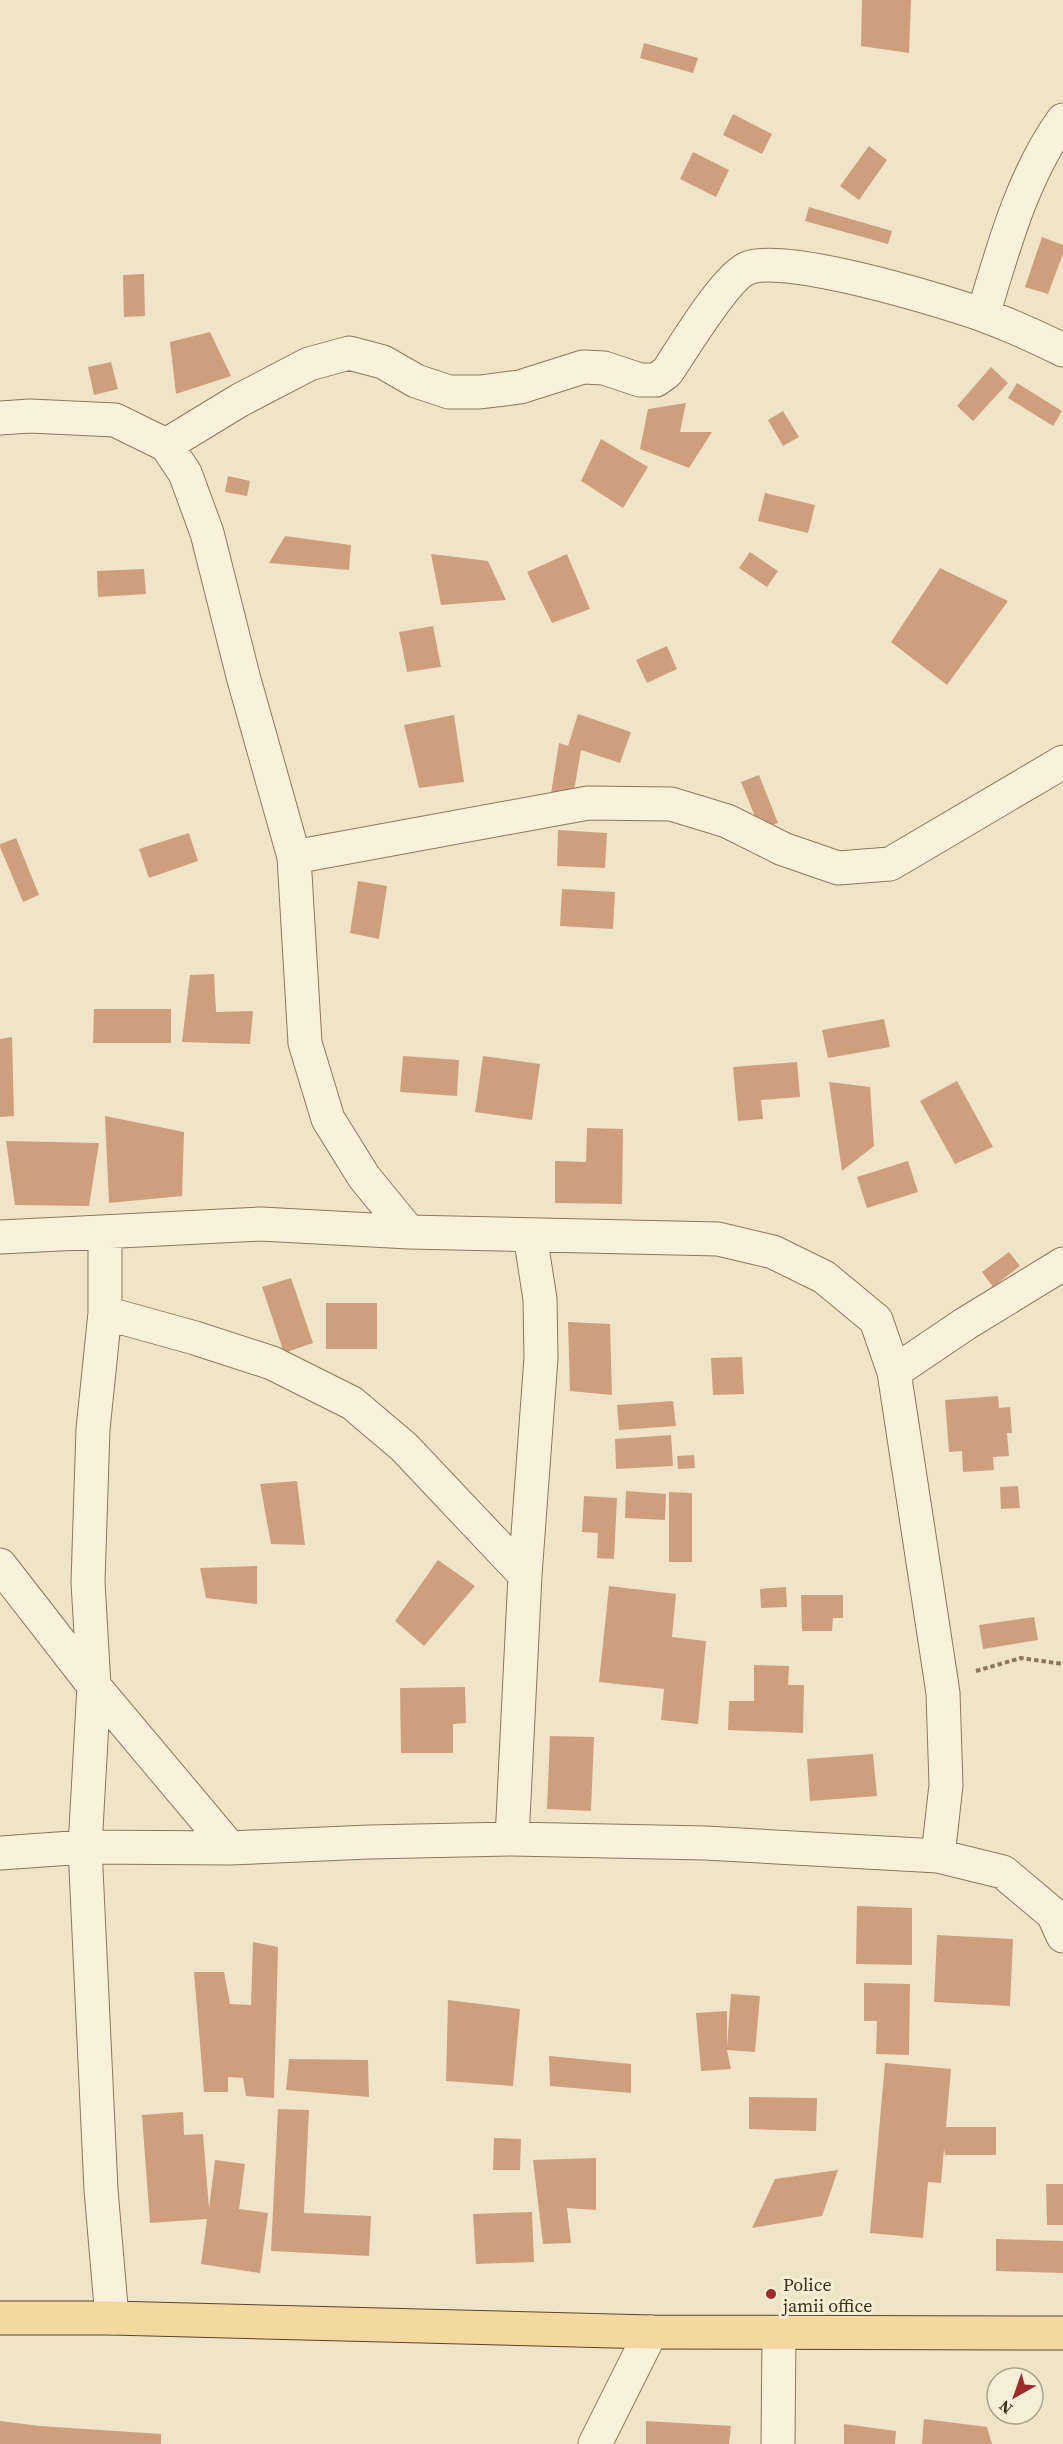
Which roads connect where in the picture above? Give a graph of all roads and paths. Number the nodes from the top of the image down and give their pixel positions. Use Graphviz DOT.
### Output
graph roads {
  1 [pos="1063,120"];
  2 [pos="984,315"];
  3 [pos="1063,350"];
  4 [pos="0,418"];
  5 [pos="166,445"];
  6 [pos="1063,762"];
  7 [pos="294,857"];
  8 [pos="409,1232"];
  9 [pos="105,1233"];
  10 [pos="530,1235"];
  11 [pos="0,1237"];
  12 [pos="1063,1264"];
  13 [pos="105,1313"];
  14 [pos="894,1372"];
  15 [pos="0,1565"];
  16 [pos="525,1575"];
  17 [pos="1063,1664"];
  18 [pos="94,1686"];
  19 [pos="943,1693"];
  20 [pos="512,1839"];
  21 [pos="85,1847"];
  22 [pos="230,1848"];
  23 [pos="0,1854"];
  24 [pos="938,1856"];
  25 [pos="1063,1936"];
  26 [pos="0,2318"];
  27 [pos="112,2318"];
  28 [pos="651,2332"];
  29 [pos="1063,2333"];
  30 [pos="779,2334"];
  31 [pos="595,2444"];
  32 [pos="778,2444"];
  1 -- 2 [label="street"];
  2 -- 3 [label="street"];
  2 -- 5 [label="street"];
  4 -- 5 [label="street"];
  5 -- 7 [label="street"];
  6 -- 7 [label="street"];
  7 -- 8 [label="street"];
  8 -- 9 [label="street"];
  8 -- 10 [label="street"];
  9 -- 11 [label="street"];
  9 -- 13 [label="street"];
  10 -- 14 [label="street"];
  10 -- 16 [label="street"];
  12 -- 14 [label="street"];
  13 -- 16 [label="street"];
  13 -- 18 [label="street"];
  14 -- 19 [label="street"];
  15 -- 18 [label="street"];
  16 -- 20 [label="street"];
  17 -- 19 [label="path"];
  18 -- 21 [label="street"];
  18 -- 22 [label="street"];
  19 -- 24 [label="street"];
  20 -- 22 [label="street"];
  20 -- 24 [label="street"];
  21 -- 22 [label="street"];
  21 -- 23 [label="street"];
  21 -- 27 [label="street"];
  24 -- 25 [label="street"];
  26 -- 27 [label="main road"];
  27 -- 28 [label="main road"];
  28 -- 30 [label="main road"];
  28 -- 31 [label="street"];
  29 -- 30 [label="main road"];
  30 -- 32 [label="street"];
}
